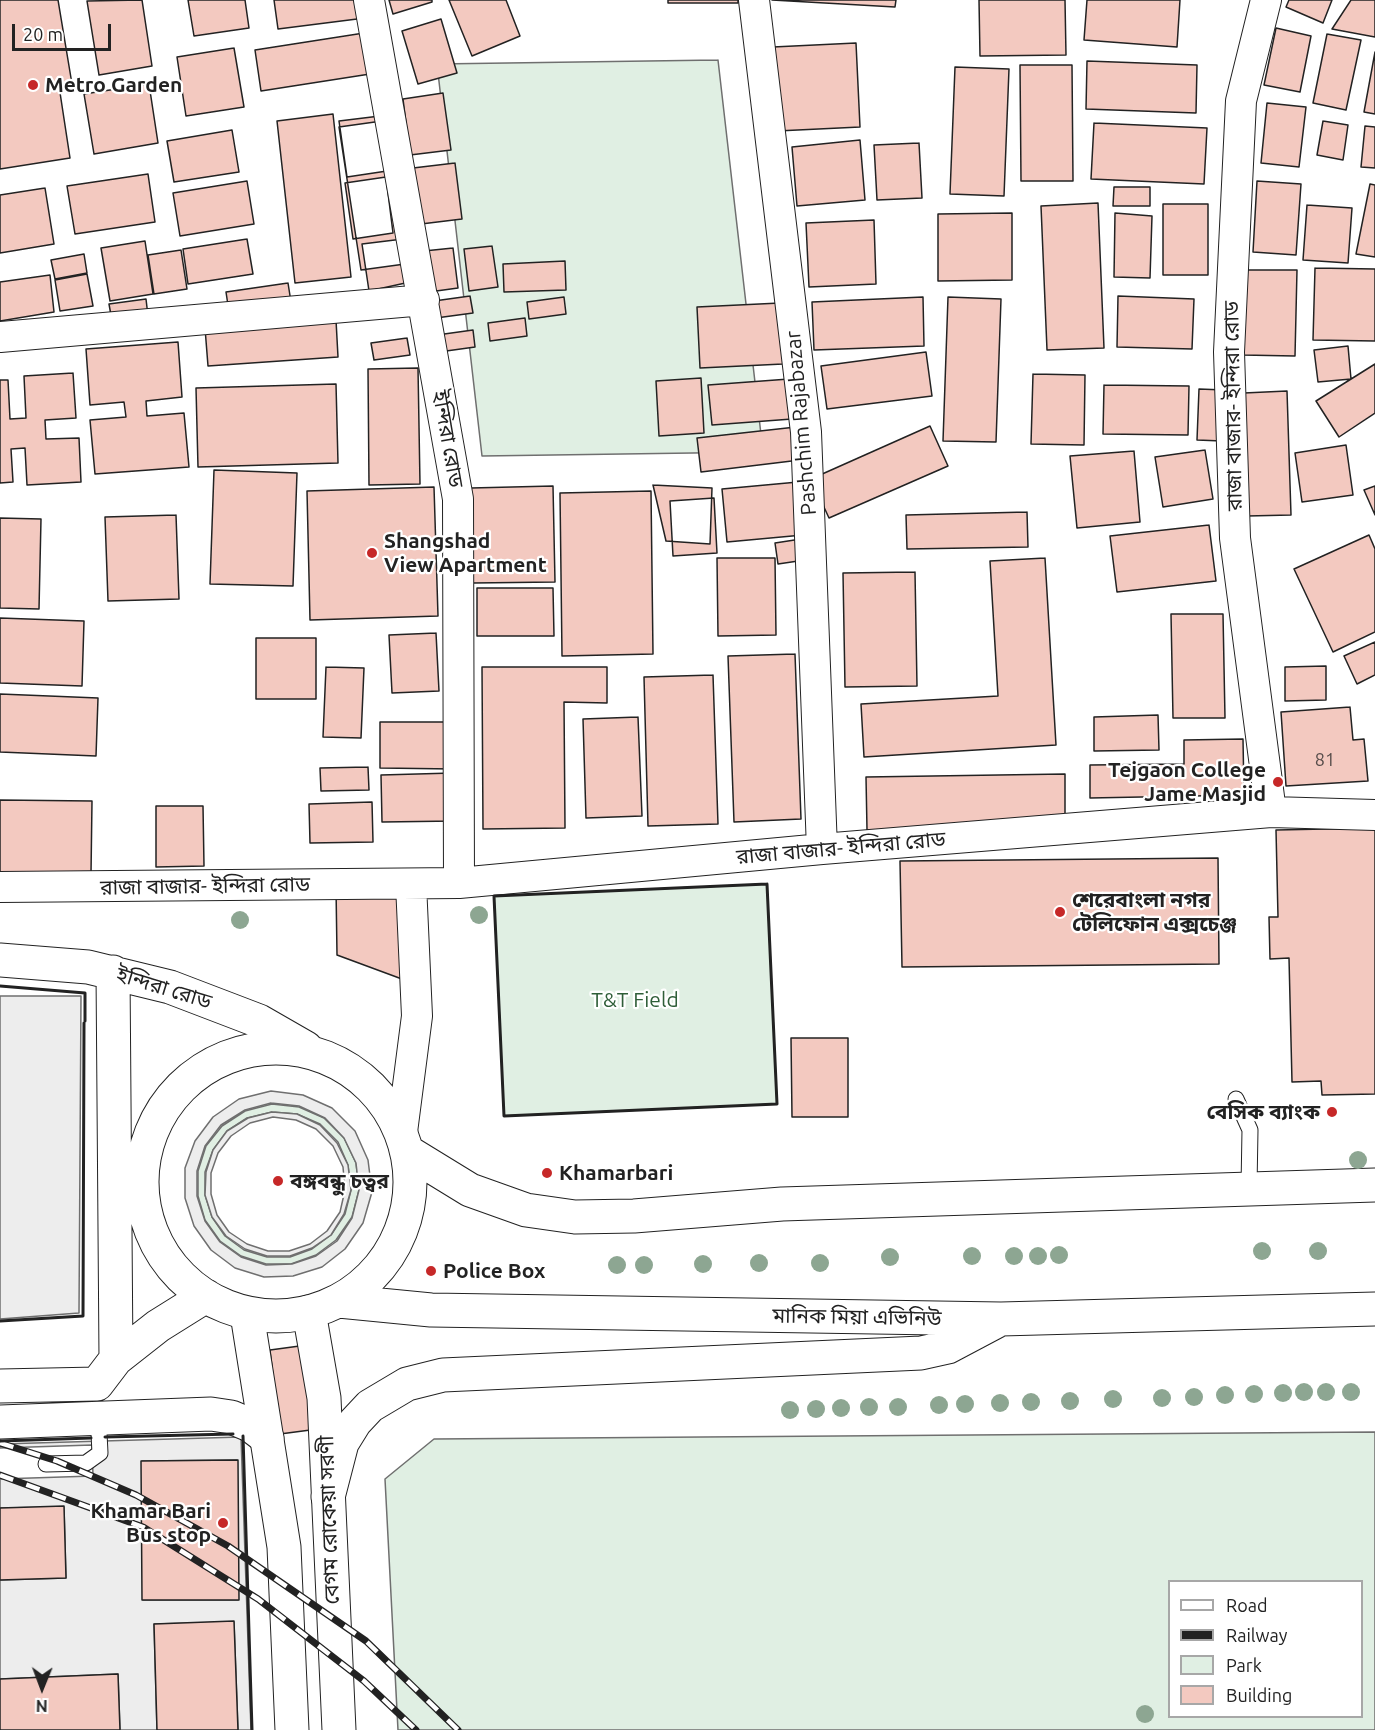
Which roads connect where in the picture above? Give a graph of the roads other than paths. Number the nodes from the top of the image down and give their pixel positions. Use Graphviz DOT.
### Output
graph roads {
  1 [pos="369,0"];
  2 [pos="754,0"];
  3 [pos="1266,0"];
  4 [pos="424,300"];
  5 [pos="0,337"];
  6 [pos="1271,812"];
  7 [pos="1375,815"];
  8 [pos="822,849"];
  9 [pos="411,884"];
  10 [pos="459,884"];
  11 [pos="0,887"];
  12 [pos="0,960"];
  13 [pos="113,972"];
  14 [pos="316,1055"];
  15 [pos="1236,1099"];
  16 [pos="405,1142"];
  17 [pos="1375,1185"];
  18 [pos="1249,1187"];
  19 [pos="206,1296"];
  20 [pos="324,1306"];
  21 [pos="1375,1309"];
  22 [pos="247,1314"];
  23 [pos="1001,1319"];
  24 [pos="106,1372"];
  25 [pos="0,1386"];
  26 [pos="98,1416"];
  27 [pos="0,1422"];
  28 [pos="267,1438"];
  29 [pos="46,1464"];
  30 [pos="328,1497"];
  31 [pos="292,1730"];
  32 [pos="339,1730"];
  1 -- 4 [label="street, ইন্দিরা রোড"];
  2 -- 8 [label="street, Pashchim Rajabazar"];
  3 -- 6 [label="street, রাজা বাজার- ইন্দিরা রোড"];
  4 -- 5 [label="street"];
  4 -- 10 [label="street, ইন্দিরা রোড"];
  6 -- 7 [label="street, রাজা বাজার- ইন্দিরা রোড"];
  6 -- 8 [label="street, রাজা বাজার- ইন্দিরা রোড"];
  8 -- 10 [label="street, রাজা বাজার- ইন্দিরা রোড"];
  9 -- 10 [label="street, রাজা বাজার- ইন্দিরা রোড"];
  9 -- 11 [label="street, রাজা বাজার- ইন্দিরা রোড"];
  9 -- 16 [label="street"];
  12 -- 13 [label="main road, ইন্দিরা রোড"];
  13 -- 14 [label="main road, ইন্দিরা রোড"];
  13 -- 24 [label="main road"];
  14 -- 16 [label="main road"];
  14 -- 19 [label="main road"];
  15 -- 18 [label="lane"];
  16 -- 18 [label="main road"];
  16 -- 20 [label="main road"];
  17 -- 18 [label="main road"];
  19 -- 22 [label="main road"];
  19 -- 24 [label="main road"];
  20 -- 22 [label="main road"];
  20 -- 23 [label="main road, মানিক মিয়া এভিনিউ"];
  20 -- 30 [label="main road, বেগম রোকেয়া সরণী"];
  21 -- 23 [label="main road, মানিক মিয়া এভিনিউ"];
  22 -- 28 [label="main road"];
  23 -- 30 [label="main road"];
  24 -- 25 [label="main road"];
  24 -- 26 [label="lane"];
  26 -- 27 [label="main road"];
  26 -- 28 [label="main road"];
  26 -- 29 [label="lane"];
  28 -- 31 [label="main road"];
  30 -- 32 [label="main road, বেগম রোকেয়া সরণী"];
}
